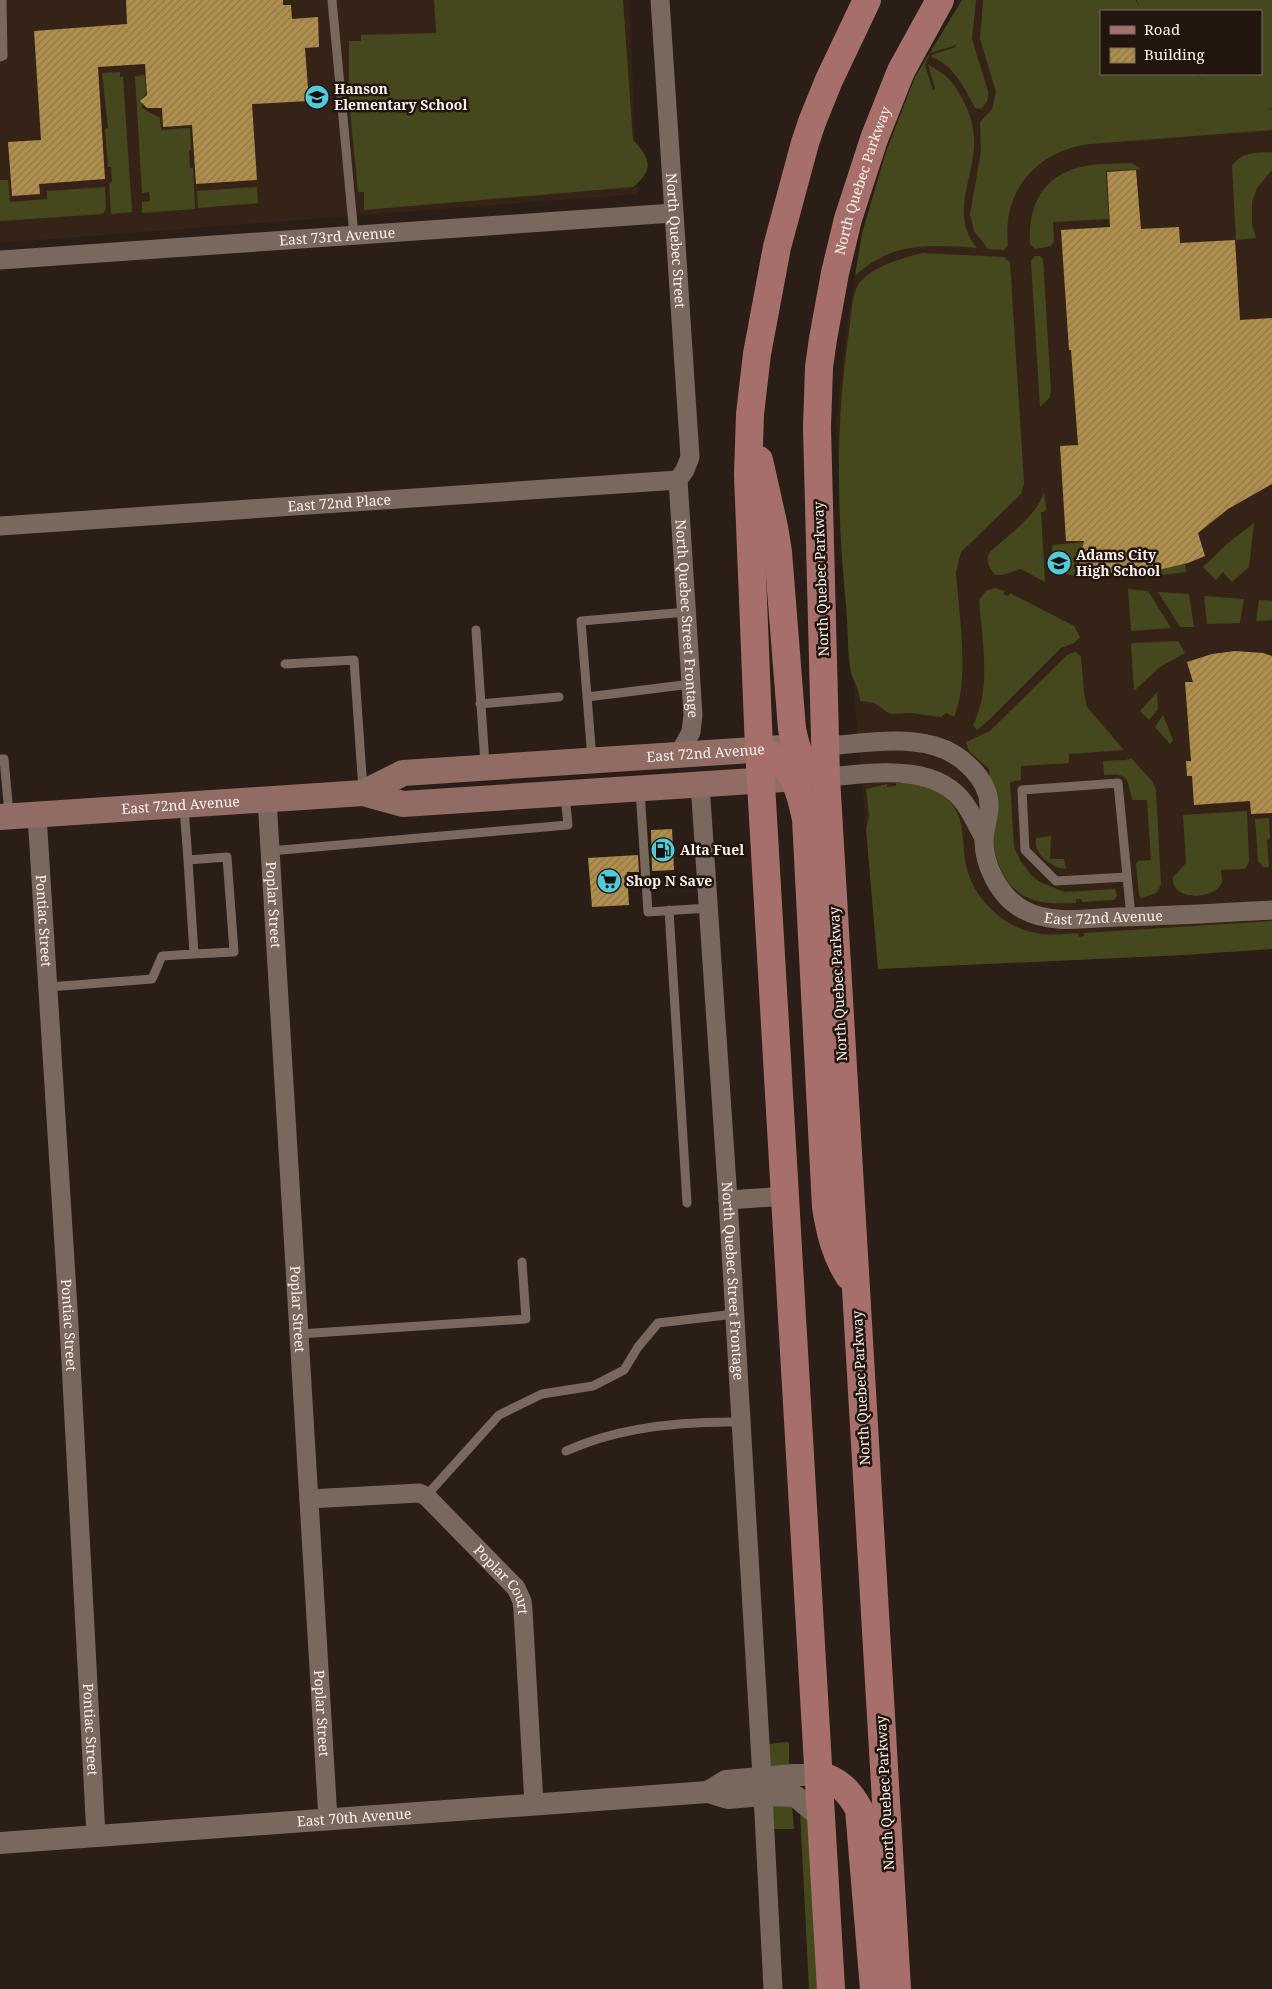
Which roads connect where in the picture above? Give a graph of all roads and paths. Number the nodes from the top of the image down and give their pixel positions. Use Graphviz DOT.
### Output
graph roads {
  1 [pos="2,0"];
  2 [pos="332,0"];
  3 [pos="660,0"];
  4 [pos="867,0"];
  5 [pos="940,0"];
  6 [pos="1,34"];
  7 [pos="0,57"];
  8 [pos="673,213"];
  9 [pos="354,235"];
  10 [pos="0,260"];
  11 [pos="749,436"];
  12 [pos="678,480"];
  13 [pos="0,526"];
  14 [pos="687,612"];
  15 [pos="476,630"];
  16 [pos="285,664"];
  17 [pos="691,684"];
  18 [pos="559,697"];
  19 [pos="587,697"];
  20 [pos="480,704"];
  21 [pos="825,746"];
  22 [pos="796,747"];
  23 [pos="759,749"];
  24 [pos="679,754"];
  25 [pos="0,759"];
  26 [pos="592,760"];
  27 [pos="485,767"];
  28 [pos="826,777"];
  29 [pos="793,778"];
  30 [pos="762,781"];
  31 [pos="700,784"];
  32 [pos="640,788"];
  33 [pos="363,793"];
  34 [pos="565,794"];
  35 [pos="267,799"];
  36 [pos="184,805"];
  37 [pos="37,815"];
  38 [pos="4,817"];
  39 [pos="984,838"];
  40 [pos="270,850"];
  41 [pos="188,860"];
  42 [pos="1127,877"];
  43 [pos="708,908"];
  44 [pos="669,910"];
  45 [pos="1272,910"];
  46 [pos="1131,917"];
  47 [pos="194,954"];
  48 [pos="49,987"];
  49 [pos="786,1196"];
  50 [pos="728,1200"];
  51 [pos="687,1203"];
  52 [pos="522,1262"];
  53 [pos="855,1286"];
  54 [pos="735,1314"];
  55 [pos="300,1334"];
  56 [pos="742,1422"];
  57 [pos="566,1451"];
  58 [pos="426,1496"];
  59 [pos="309,1498"];
  60 [pos="818,1774"];
  61 [pos="762,1786"];
  62 [pos="534,1804"];
  63 [pos="821,1817"];
  64 [pos="328,1819"];
  65 [pos="96,1836"];
  66 [pos="0,1843"];
  67 [pos="773,1989"];
  68 [pos="831,1989"];
  69 [pos="874,1989"];
  70 [pos="897,1989"];
  1 -- 6 [label="lane"];
  2 -- 9 [label="lane"];
  3 -- 8 [label="street, North Quebec Street"];
  4 -- 11 [label="main road"];
  5 -- 21 [label="main road, North Quebec Parkway"];
  6 -- 7 [label="lane"];
  8 -- 9 [label="street, East 73rd Avenue"];
  8 -- 12 [label="street, North Quebec Street"];
  9 -- 10 [label="street, East 73rd Avenue"];
  11 -- 22 [label="main road"];
  11 -- 23 [label="main road"];
  12 -- 13 [label="street, East 72nd Place"];
  12 -- 14 [label="street, North Quebec Street Frontage"];
  14 -- 17 [label="street, North Quebec Street Frontage"];
  14 -- 19 [label="lane"];
  15 -- 20 [label="lane"];
  16 -- 33 [label="lane"];
  17 -- 19 [label="lane"];
  17 -- 24 [label="street, North Quebec Street Frontage"];
  18 -- 20 [label="lane"];
  19 -- 26 [label="lane"];
  20 -- 27 [label="lane"];
  21 -- 22 [label="main road, East 72nd Avenue"];
  21 -- 28 [label="main road, North Quebec Parkway"];
  21 -- 39 [label="street, East 72nd Avenue"];
  22 -- 23 [label="main road, East 72nd Avenue"];
  22 -- 28 [label="main road"];
  23 -- 24 [label="main road, East 72nd Avenue"];
  23 -- 29 [label="main road"];
  23 -- 30 [label="main road"];
  24 -- 26 [label="main road, East 72nd Avenue"];
  25 -- 38 [label="lane"];
  26 -- 27 [label="main road, East 72nd Avenue"];
  27 -- 33 [label="main road, East 72nd Avenue"];
  28 -- 29 [label="main road, East 72nd Avenue"];
  28 -- 39 [label="street, East 72nd Avenue"];
  28 -- 53 [label="main road, North Quebec Parkway"];
  29 -- 30 [label="main road, East 72nd Avenue"];
  29 -- 53 [label="main road"];
  30 -- 31 [label="main road, East 72nd Avenue"];
  30 -- 49 [label="main road"];
  31 -- 32 [label="main road, East 72nd Avenue"];
  31 -- 43 [label="street, North Quebec Street Frontage"];
  32 -- 34 [label="main road, East 72nd Avenue"];
  32 -- 44 [label="lane"];
  33 -- 34 [label="main road, East 72nd Avenue"];
  33 -- 35 [label="main road, East 72nd Avenue"];
  34 -- 40 [label="lane"];
  35 -- 36 [label="main road, East 72nd Avenue"];
  35 -- 40 [label="street, Poplar Street"];
  36 -- 37 [label="main road, East 72nd Avenue"];
  36 -- 41 [label="lane"];
  37 -- 38 [label="main road, East 72nd Avenue"];
  37 -- 48 [label="street, Pontiac Street"];
  39 -- 46 [label="street, East 72nd Avenue"];
  40 -- 55 [label="street, Poplar Street"];
  41 -- 47 [label="lane"];
  41 -- 47 [label="lane"];
  42 -- 42 [label="lane"];
  42 -- 46 [label="lane"];
  43 -- 44 [label="lane"];
  43 -- 50 [label="street, North Quebec Street Frontage"];
  44 -- 51 [label="lane"];
  45 -- 46 [label="street, East 72nd Avenue"];
  47 -- 48 [label="lane"];
  48 -- 65 [label="street, Pontiac Street"];
  49 -- 50 [label="street"];
  49 -- 60 [label="main road"];
  50 -- 54 [label="street, North Quebec Street Frontage"];
  52 -- 55 [label="lane"];
  53 -- 70 [label="main road, North Quebec Parkway"];
  54 -- 56 [label="street, North Quebec Street Frontage"];
  54 -- 58 [label="lane"];
  55 -- 59 [label="street, Poplar Street"];
  56 -- 57 [label="lane"];
  56 -- 61 [label="street, North Quebec Street Frontage"];
  58 -- 59 [label="street"];
  58 -- 62 [label="street, Poplar Court"];
  59 -- 64 [label="street, Poplar Street"];
  60 -- 61 [label="street, East 70th Avenue"];
  60 -- 63 [label="main road"];
  60 -- 69 [label="main road"];
  61 -- 62 [label="street, East 70th Avenue"];
  61 -- 63 [label="street, East 70th Avenue"];
  61 -- 67 [label="street, North Quebec Street Frontage"];
  62 -- 64 [label="street, East 70th Avenue"];
  63 -- 68 [label="main road"];
  64 -- 65 [label="street, East 70th Avenue"];
  65 -- 66 [label="street, East 70th Avenue"];
}
